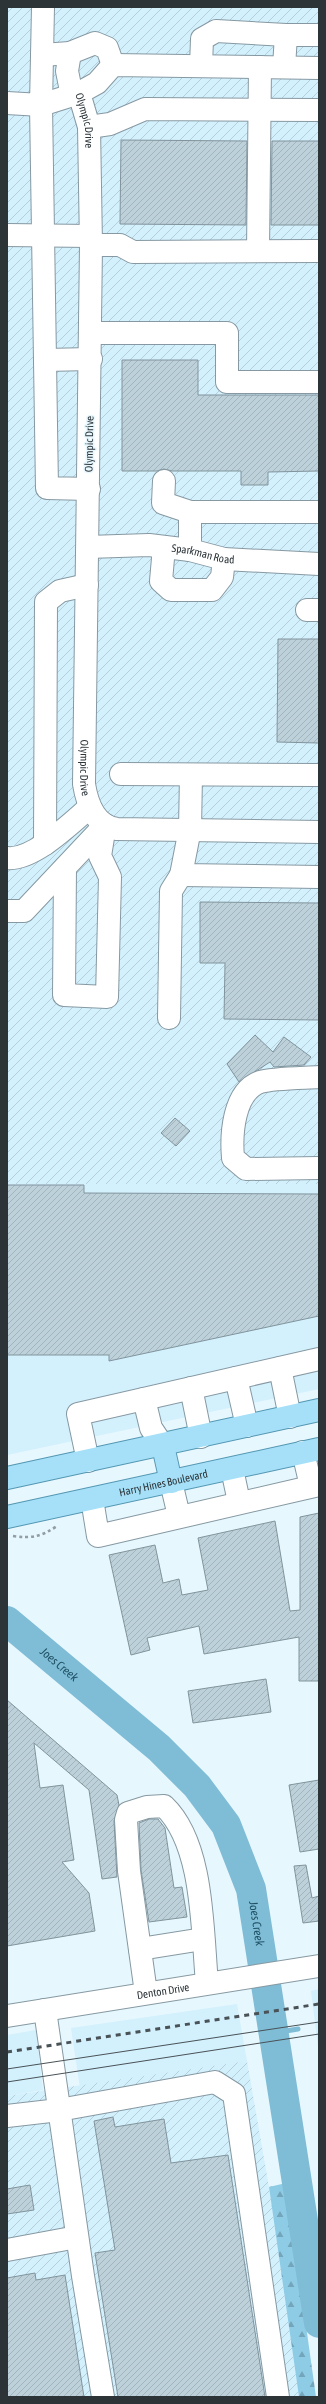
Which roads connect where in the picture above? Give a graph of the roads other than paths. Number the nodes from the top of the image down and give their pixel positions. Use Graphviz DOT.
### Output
graph roads {
  1 [pos="43,7"];
  2 [pos="286,35"];
  3 [pos="319,35"];
  4 [pos="70,53"];
  5 [pos="42,55"];
  6 [pos="113,65"];
  7 [pos="201,66"];
  8 [pos="260,67"];
  9 [pos="284,67"];
  10 [pos="319,68"];
  11 [pos="79,93"];
  12 [pos="7,103"];
  13 [pos="41,105"];
  14 [pos="260,109"];
  15 [pos="319,110"];
  16 [pos="89,127"];
  17 [pos="43,234"];
  18 [pos="7,235"];
  19 [pos="91,240"];
  20 [pos="258,251"];
  21 [pos="319,251"];
  22 [pos="90,332"];
  23 [pos="91,359"];
  24 [pos="45,360"];
  25 [pos="319,382"];
  26 [pos="164,481"];
  27 [pos="89,489"];
  28 [pos="190,512"];
  29 [pos="319,512"];
  30 [pos="88,547"];
  31 [pos="164,547"];
  32 [pos="190,550"];
  33 [pos="224,559"];
  34 [pos="319,564"];
  35 [pos="87,585"];
  36 [pos="121,774"];
  37 [pos="191,775"];
  38 [pos="319,775"];
  39 [pos="90,807"];
  40 [pos="105,825"];
  41 [pos="190,829"];
  42 [pos="319,832"];
  43 [pos="45,844"];
  44 [pos="7,858"];
  45 [pos="65,868"];
  46 [pos="181,875"];
  47 [pos="319,876"];
  48 [pos="7,911"];
  49 [pos="170,1018"];
  50 [pos="319,1077"];
  51 [pos="319,1168"];
  52 [pos="319,1359"];
  53 [pos="280,1368"];
  54 [pos="236,1378"];
  55 [pos="191,1388"];
  56 [pos="144,1399"];
  57 [pos="319,1410"];
  58 [pos="290,1417"];
  59 [pos="247,1426"];
  60 [pos="201,1437"];
  61 [pos="163,1446"];
  62 [pos="311,1451"];
  63 [pos="88,1461"];
  64 [pos="232,1469"];
  65 [pos="7,1478"];
  66 [pos="171,1482"];
  67 [pos="315,1485"];
  68 [pos="92,1499"];
  69 [pos="239,1502"];
  70 [pos="179,1516"];
  71 [pos="7,1517"];
  72 [pos="203,1939"];
  73 [pos="140,1949"];
  74 [pos="313,1967"];
  75 [pos="217,1981"];
  76 [pos="146,1993"];
  77 [pos="45,2010"];
  78 [pos="7,2016"];
  79 [pos="59,2110"];
  80 [pos="7,2116"];
  81 [pos="77,2237"];
  82 [pos="7,2250"];
  83 [pos="103,2397"];
  84 [pos="278,2397"];
  1 -- 5 [label="street"];
  2 -- 3 [label="street"];
  2 -- 7 [label="street"];
  2 -- 9 [label="street"];
  4 -- 5 [label="street"];
  4 -- 6 [label="street"];
  4 -- 11 [label="street"];
  5 -- 13 [label="street"];
  6 -- 7 [label="street"];
  6 -- 11 [label="street, Olympic Drive"];
  7 -- 8 [label="street"];
  8 -- 9 [label="street"];
  8 -- 14 [label="street"];
  9 -- 10 [label="street"];
  11 -- 13 [label="street"];
  11 -- 16 [label="street, Olympic Drive"];
  12 -- 13 [label="street"];
  13 -- 17 [label="street"];
  14 -- 15 [label="street"];
  14 -- 16 [label="street"];
  14 -- 20 [label="street"];
  16 -- 19 [label="street, Olympic Drive"];
  17 -- 18 [label="street"];
  17 -- 19 [label="street"];
  17 -- 24 [label="street"];
  19 -- 20 [label="street"];
  19 -- 22 [label="street, Olympic Drive"];
  20 -- 21 [label="street"];
  22 -- 23 [label="street, Olympic Drive"];
  22 -- 25 [label="street"];
  23 -- 24 [label="street"];
  23 -- 27 [label="street, Olympic Drive"];
  24 -- 27 [label="street"];
  26 -- 28 [label="street"];
  27 -- 30 [label="street, Olympic Drive"];
  28 -- 29 [label="street"];
  28 -- 32 [label="street"];
  30 -- 31 [label="street, Sparkman Road"];
  30 -- 35 [label="street, Olympic Drive"];
  31 -- 32 [label="street, Sparkman Road"];
  31 -- 33 [label="street"];
  32 -- 33 [label="street, Sparkman Road"];
  33 -- 34 [label="street, Sparkman Road"];
  35 -- 39 [label="street, Olympic Drive"];
  35 -- 43 [label="street"];
  36 -- 37 [label="street"];
  37 -- 38 [label="street"];
  37 -- 41 [label="street"];
  39 -- 40 [label="street, Olympic Drive"];
  39 -- 43 [label="street"];
  40 -- 41 [label="street"];
  40 -- 45 [label="street"];
  40 -- 45 [label="street"];
  41 -- 42 [label="street"];
  41 -- 46 [label="street"];
  43 -- 44 [label="street"];
  45 -- 48 [label="street"];
  46 -- 47 [label="street"];
  46 -- 49 [label="street"];
  50 -- 51 [label="street"];
  52 -- 53 [label="street"];
  53 -- 54 [label="street"];
  53 -- 58 [label="street"];
  54 -- 55 [label="street"];
  54 -- 59 [label="street"];
  55 -- 56 [label="street"];
  55 -- 60 [label="street"];
  56 -- 61 [label="street"];
  56 -- 63 [label="street"];
  57 -- 58 [label="main road"];
  58 -- 59 [label="main road"];
  59 -- 60 [label="main road"];
  60 -- 61 [label="main road"];
  61 -- 63 [label="main road"];
  61 -- 66 [label="main road"];
  62 -- 64 [label="main road, Harry Hines Boulevard"];
  62 -- 67 [label="street"];
  63 -- 65 [label="main road"];
  64 -- 66 [label="main road, Harry Hines Boulevard"];
  64 -- 69 [label="street"];
  66 -- 68 [label="main road, Harry Hines Boulevard"];
  66 -- 70 [label="street"];
  67 -- 69 [label="street"];
  68 -- 70 [label="street"];
  68 -- 71 [label="main road, Harry Hines Boulevard"];
  69 -- 70 [label="street"];
  72 -- 73 [label="street"];
  72 -- 73 [label="street"];
  72 -- 75 [label="street"];
  73 -- 76 [label="street"];
  74 -- 75 [label="street, Denton Drive"];
  75 -- 76 [label="street, Denton Drive"];
  76 -- 77 [label="street, Denton Drive"];
  77 -- 78 [label="street, Denton Drive"];
  77 -- 79 [label="street"];
  79 -- 80 [label="street"];
  79 -- 81 [label="street"];
  79 -- 84 [label="street"];
  81 -- 82 [label="street"];
  81 -- 83 [label="street"];
}
